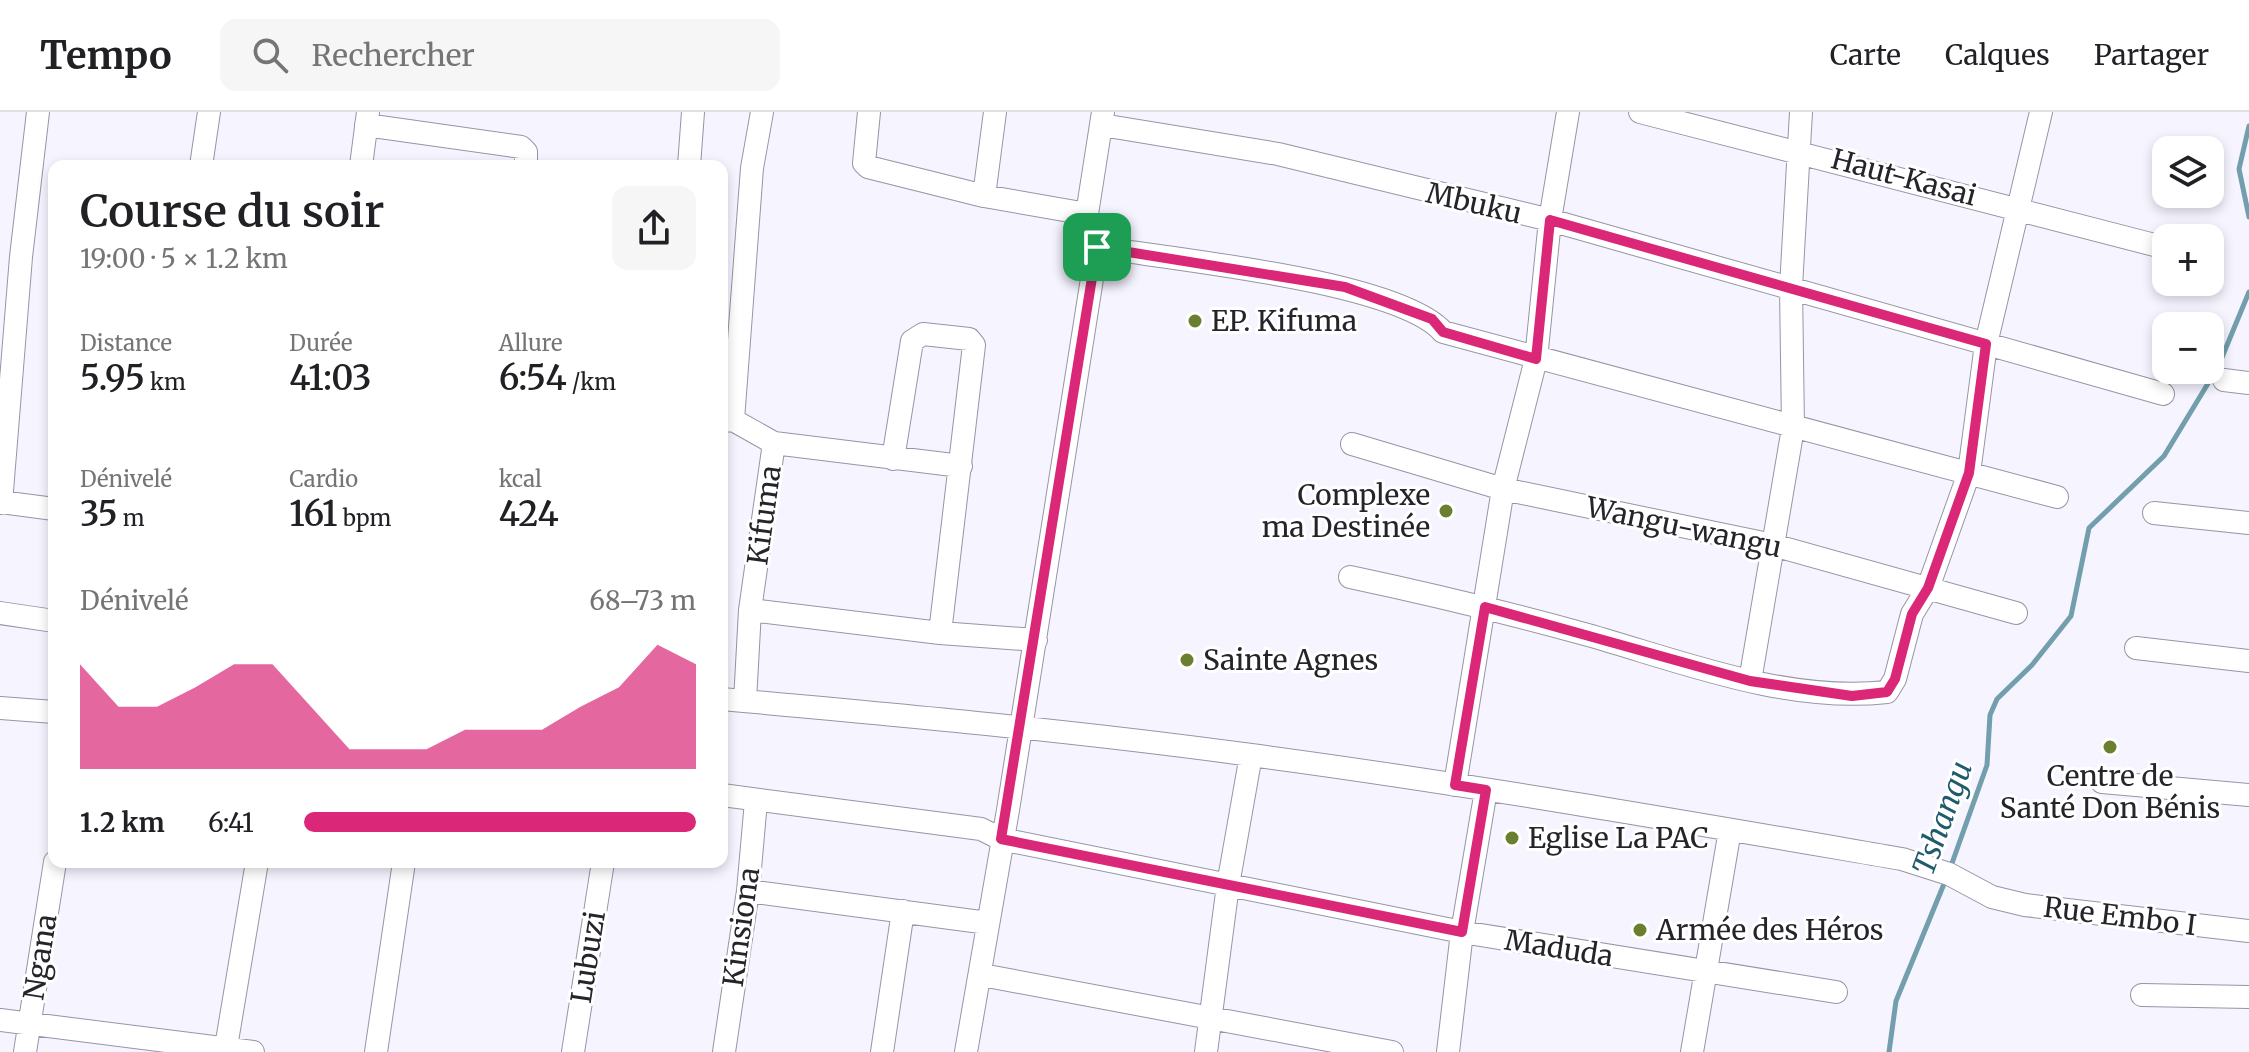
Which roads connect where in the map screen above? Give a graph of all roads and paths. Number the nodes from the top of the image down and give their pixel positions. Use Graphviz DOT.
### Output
graph roads {
  1 [pos="38,112"];
  2 [pos="693,112"];
  3 [pos="762,112"];
  4 [pos="869,112"];
  5 [pos="995,112"];
  6 [pos="1568,112"];
  7 [pos="1640,112"];
  8 [pos="1801,112"];
  9 [pos="2041,112"];
  10 [pos="203,113"];
  11 [pos="367,118"];
  12 [pos="1102,119"];
  13 [pos="1798,150"];
  14 [pos="201,160"];
  15 [pos="362,160"];
  16 [pos="526,160"];
  17 [pos="689,160"];
  18 [pos="984,196"];
  19 [pos="2018,207"];
  20 [pos="1087,214"];
  21 [pos="1550,220"];
  22 [pos="2152,244"];
  23 [pos="1097,247"];
  24 [pos="11,256"];
  25 [pos="1791,287"];
  26 [pos="1986,344"];
  27 [pos="1536,359"];
  28 [pos="2224,380"];
  29 [pos="2249,383"];
  30 [pos="728,386"];
  31 [pos="2163,394"];
  32 [pos="728,420"];
  33 [pos="1793,428"];
  34 [pos="774,443"];
  35 [pos="1352,444"];
  36 [pos="893,459"];
  37 [pos="961,466"];
  38 [pos="1969,473"];
  39 [pos="1503,489"];
  40 [pos="2057,497"];
  41 [pos="0,502"];
  42 [pos="48,508"];
  43 [pos="2154,513"];
  44 [pos="2249,523"];
  45 [pos="1773,545"];
  46 [pos="1350,577"];
  47 [pos="1928,588"];
  48 [pos="1485,607"];
  49 [pos="750,610"];
  50 [pos="0,613"];
  51 [pos="2016,613"];
  52 [pos="48,620"];
  53 [pos="940,633"];
  54 [pos="1036,640"];
  55 [pos="2136,648"];
  56 [pos="2249,661"];
  57 [pos="1750,681"];
  58 [pos="728,700"];
  59 [pos="745,701"];
  60 [pos="0,708"];
  61 [pos="48,712"];
  62 [pos="1021,727"];
  63 [pos="1251,755"];
  64 [pos="2102,782"];
  65 [pos="1455,785"];
  66 [pos="1486,790"];
  67 [pos="2249,795"];
  68 [pos="728,796"];
  69 [pos="756,801"];
  70 [pos="1730,830"];
  71 [pos="1001,839"];
  72 [pos="54,868"];
  73 [pos="256,868"];
  74 [pos="403,868"];
  75 [pos="602,868"];
  76 [pos="1228,885"];
  77 [pos="748,891"];
  78 [pos="903,911"];
  79 [pos="988,923"];
  80 [pos="2249,931"];
  81 [pos="1462,932"];
  82 [pos="1705,972"];
  83 [pos="982,975"];
  84 [pos="1836,992"];
  85 [pos="2142,995"];
  86 [pos="2249,997"];
  87 [pos="1211,1018"];
  88 [pos="0,1020"];
  89 [pos="30,1025"];
  90 [pos="226,1047"];
  91 [pos="25,1052"];
  92 [pos="253,1052"];
  93 [pos="376,1052"];
  94 [pos="573,1052"];
  95 [pos="724,1052"];
  96 [pos="882,1052"];
  97 [pos="966,1052"];
  98 [pos="1206,1052"];
  99 [pos="1392,1052"];
  100 [pos="1448,1052"];
  101 [pos="1692,1052"];
  1 -- 24 [label="street"];
  2 -- 17 [label="street"];
  3 -- 30 [label="street"];
  4 -- 18 [label="street"];
  5 -- 18 [label="street"];
  6 -- 21 [label="street"];
  7 -- 13 [label="street, Haut-Kasai"];
  8 -- 13 [label="street"];
  9 -- 19 [label="street"];
  10 -- 14 [label="street"];
  11 -- 15 [label="street"];
  11 -- 16 [label="street"];
  12 -- 20 [label="street"];
  12 -- 21 [label="street, Mbuku"];
  13 -- 19 [label="street, Haut-Kasai"];
  13 -- 25 [label="street"];
  18 -- 20 [label="street"];
  19 -- 22 [label="street, Haut-Kasai"];
  19 -- 26 [label="street"];
  20 -- 23 [label="street"];
  21 -- 25 [label="street, Mbuku"];
  21 -- 27 [label="street"];
  23 -- 27 [label="street"];
  23 -- 54 [label="street"];
  24 -- 41 [label="street"];
  25 -- 26 [label="street, Mbuku"];
  25 -- 33 [label="street"];
  26 -- 31 [label="street, Mbuku"];
  26 -- 38 [label="street"];
  27 -- 33 [label="street"];
  27 -- 39 [label="street"];
  28 -- 29 [label="street"];
  32 -- 34 [label="street"];
  33 -- 38 [label="street"];
  33 -- 45 [label="street"];
  34 -- 36 [label="street, Kifuma"];
  34 -- 49 [label="street, Kifuma"];
  35 -- 39 [label="street, Wangu-wangu"];
  36 -- 37 [label="street, Kifuma"];
  36 -- 37 [label="street"];
  37 -- 53 [label="street"];
  38 -- 40 [label="street"];
  38 -- 47 [label="street"];
  39 -- 45 [label="street, Wangu-wangu"];
  39 -- 48 [label="street"];
  41 -- 42 [label="street"];
  43 -- 44 [label="street"];
  45 -- 47 [label="street, Wangu-wangu"];
  45 -- 57 [label="street"];
  46 -- 48 [label="street"];
  47 -- 51 [label="street, Wangu-wangu"];
  47 -- 57 [label="street"];
  48 -- 57 [label="street"];
  48 -- 65 [label="street"];
  49 -- 53 [label="street"];
  49 -- 59 [label="street, Kifuma"];
  50 -- 52 [label="street"];
  53 -- 54 [label="street"];
  54 -- 62 [label="street"];
  55 -- 56 [label="street"];
  58 -- 59 [label="street, Rue Embo I"];
  59 -- 62 [label="street, Rue Embo I"];
  60 -- 61 [label="street"];
  62 -- 63 [label="street, Rue Embo I"];
  62 -- 71 [label="street"];
  63 -- 65 [label="street, Rue Embo I"];
  63 -- 76 [label="street"];
  64 -- 67 [label="street"];
  65 -- 66 [label="street, Rue Embo I"];
  66 -- 70 [label="street, Rue Embo I"];
  66 -- 81 [label="street"];
  68 -- 69 [label="street, Maduda"];
  69 -- 71 [label="street, Maduda"];
  69 -- 77 [label="street, Kinsiona"];
  70 -- 80 [label="street, Rue Embo I"];
  70 -- 82 [label="street"];
  71 -- 76 [label="street, Maduda"];
  71 -- 79 [label="street"];
  72 -- 89 [label="street, Ngana"];
  73 -- 90 [label="street"];
  74 -- 93 [label="street"];
  75 -- 94 [label="street, Lubuzi"];
  76 -- 81 [label="street, Maduda"];
  76 -- 87 [label="street"];
  77 -- 78 [label="street"];
  77 -- 95 [label="street, Kinsiona"];
  78 -- 79 [label="street"];
  78 -- 96 [label="street"];
  79 -- 83 [label="street"];
  81 -- 82 [label="street, Maduda"];
  81 -- 100 [label="street"];
  82 -- 84 [label="street, Maduda"];
  82 -- 101 [label="street"];
  83 -- 87 [label="street"];
  83 -- 97 [label="street"];
  85 -- 86 [label="street"];
  87 -- 98 [label="street"];
  87 -- 99 [label="street"];
  88 -- 89 [label="street"];
  89 -- 90 [label="street"];
  89 -- 91 [label="street, Ngana"];
  90 -- 92 [label="street"];
}
